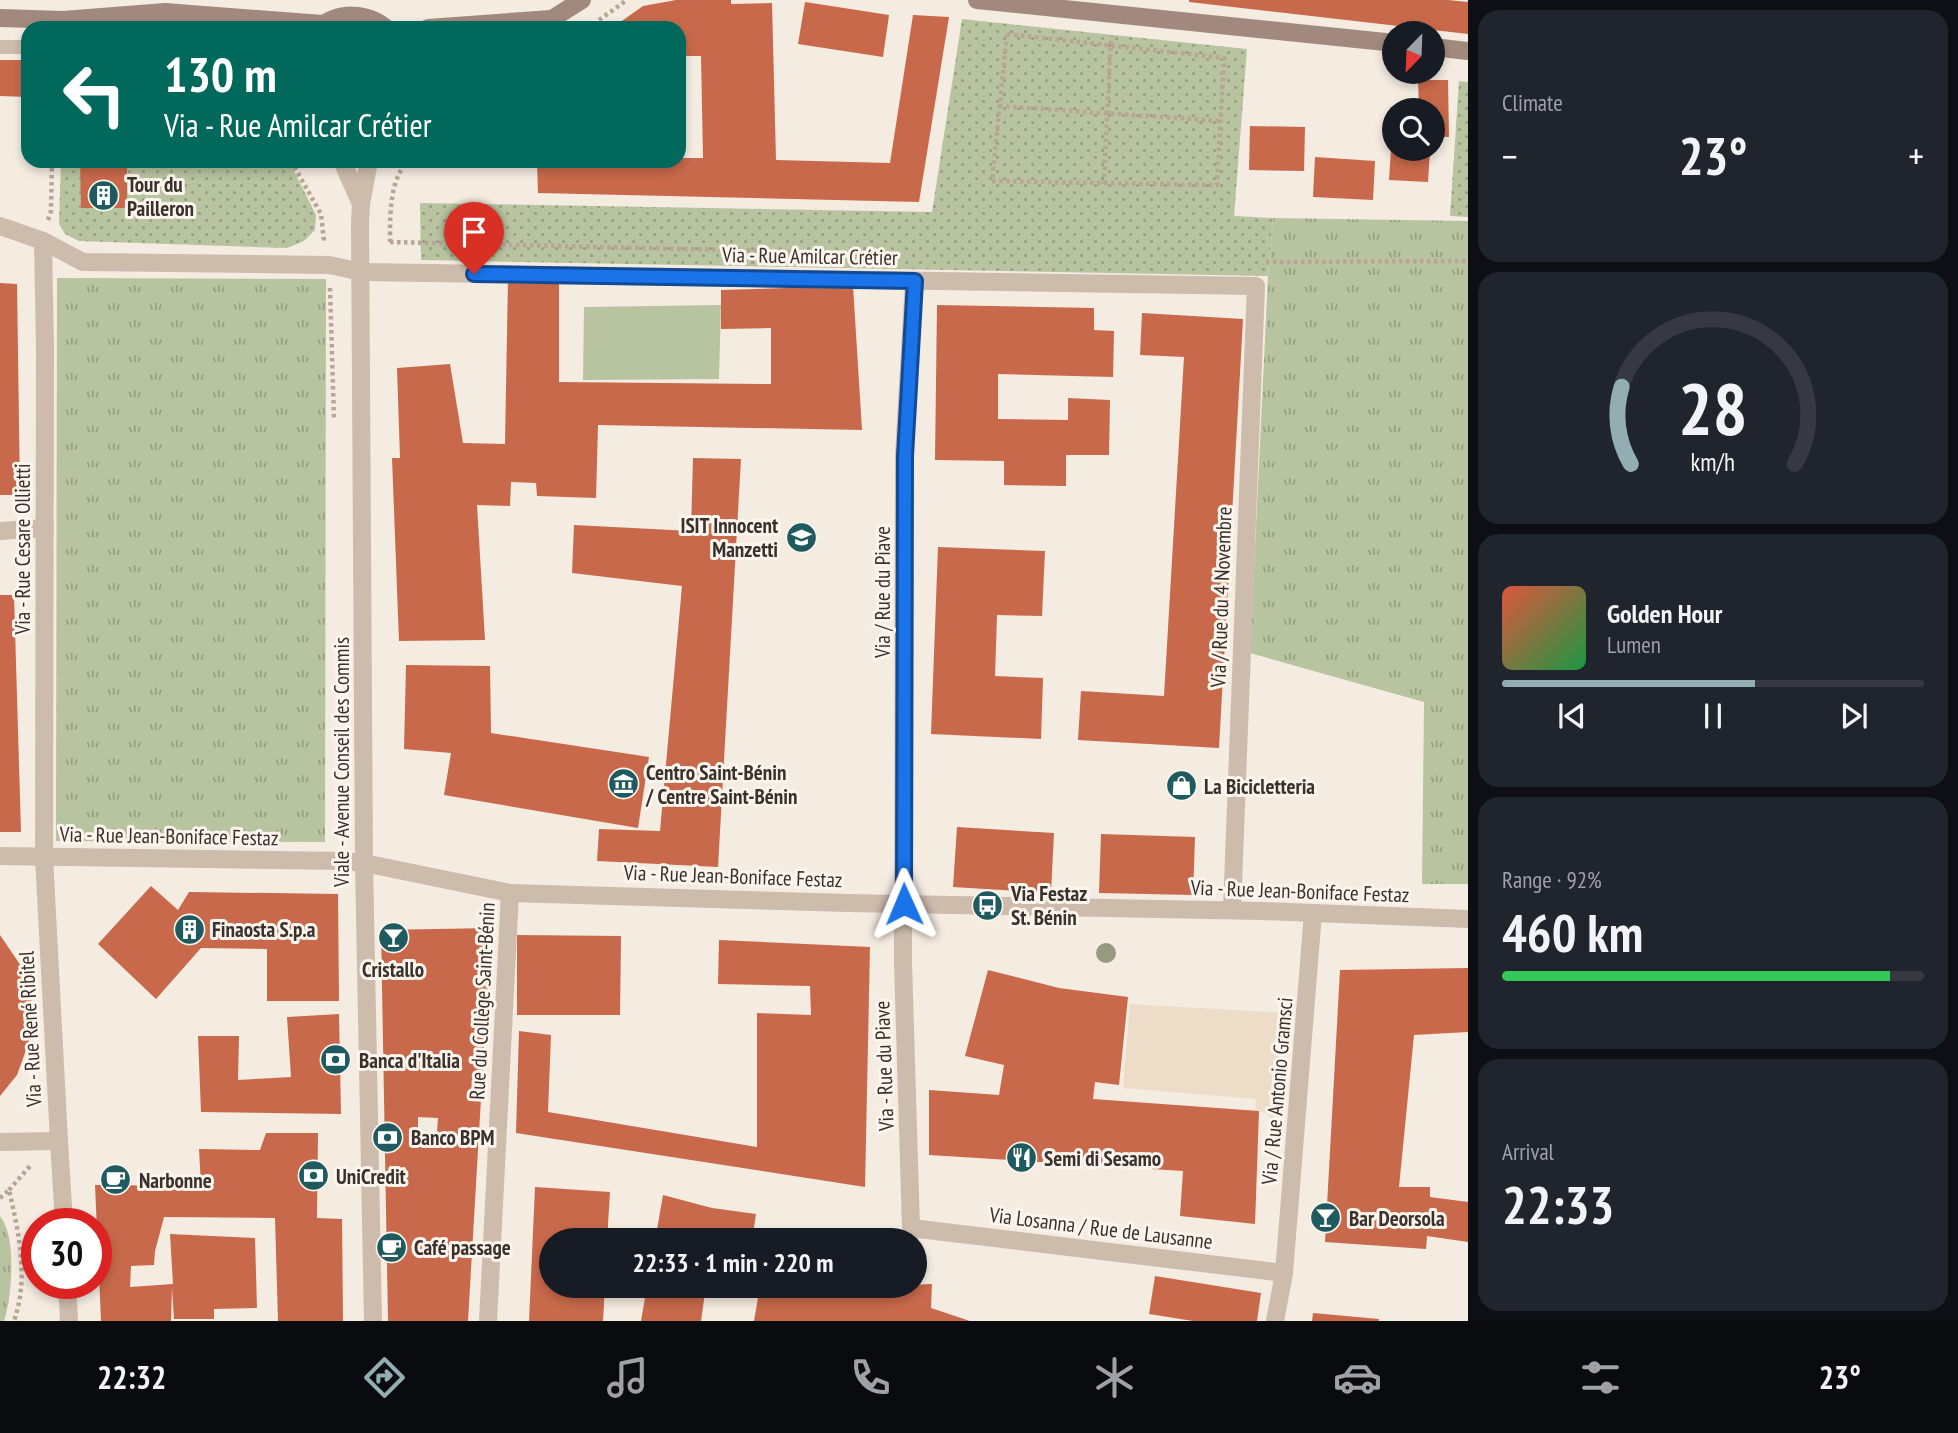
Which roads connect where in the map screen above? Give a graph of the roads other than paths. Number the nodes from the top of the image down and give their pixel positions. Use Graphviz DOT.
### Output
graph roads {
  1 [pos="582,0"];
  2 [pos="977,0"];
  3 [pos="0,18"];
  4 [pos="63,20"];
  5 [pos="67,21"];
  6 [pos="265,21"];
  7 [pos="330,21"];
  8 [pos="373,21"];
  9 [pos="547,21"];
  10 [pos="1382,42"];
  11 [pos="0,47"];
  12 [pos="21,47"];
  13 [pos="1446,48"];
  14 [pos="1468,51"];
  15 [pos="345,168"];
  16 [pos="368,168"];
  17 [pos="360,204"];
  18 [pos="0,226"];
  19 [pos="43,241"];
  20 [pos="362,272"];
  21 [pos="915,281"];
  22 [pos="1256,286"];
  23 [pos="45,528"];
  24 [pos="0,531"];
  25 [pos="0,856"];
  26 [pos="44,857"];
  27 [pos="364,863"];
  28 [pos="510,893"];
  29 [pos="904,904"];
  30 [pos="1232,911"];
  31 [pos="1313,913"];
  32 [pos="1468,919"];
  33 [pos="1282,1123"];
  34 [pos="1296,1137"];
  35 [pos="59,1140"];
  36 [pos="0,1142"];
  37 [pos="63,1208"];
  38 [pos="911,1228"];
  39 [pos="927,1230"];
  40 [pos="1284,1273"];
  41 [pos="68,1299"];
  42 [pos="69,1321"];
  43 [pos="373,1321"];
  44 [pos="488,1321"];
  45 [pos="1275,1321"];
  1 -- 9 [label="street"];
  2 -- 10 [label="street"];
  3 -- 4 [label="street"];
  4 -- 5 [label="street"];
  4 -- 6 [label="street"];
  7 -- 8 [label="street"];
  11 -- 12 [label="lane"];
  13 -- 14 [label="street"];
  15 -- 17 [label="street"];
  16 -- 17 [label="street"];
  17 -- 20 [label="street, Viale - Avenue Conseil des Commis"];
  18 -- 19 [label="street, Via - Rue Amilcar Crétier"];
  19 -- 20 [label="street, Via - Rue Amilcar Crétier"];
  19 -- 23 [label="street, Via - Rue Cesare Ollietti"];
  20 -- 21 [label="street, Via - Rue Amilcar Crétier"];
  20 -- 27 [label="street, Viale - Avenue Conseil des Commis"];
  21 -- 22 [label="street, Via - Rue Amilcar Crétier"];
  21 -- 29 [label="street, Via / Rue du Piave"];
  22 -- 30 [label="street, Via / Rue du 4 Novembre"];
  23 -- 24 [label="street"];
  23 -- 26 [label="street, Via - Rue Cesare Ollietti"];
  25 -- 26 [label="street, Via - Rue Jean-Boniface Festaz"];
  26 -- 27 [label="street, Via - Rue Jean-Boniface Festaz"];
  26 -- 35 [label="street, Via - Rue René Ribitel"];
  27 -- 28 [label="street, Via - Rue Jean-Boniface Festaz"];
  27 -- 43 [label="street, Viale - Avenue Conseil des Commis"];
  28 -- 29 [label="street, Via - Rue Jean-Boniface Festaz"];
  28 -- 44 [label="street, Rue du Collège Saint-Bénin"];
  29 -- 30 [label="street, Via - Rue Jean-Boniface Festaz"];
  29 -- 38 [label="street, Via - Rue du Piave"];
  30 -- 31 [label="street, Via - Rue Jean-Boniface Festaz"];
  31 -- 32 [label="street, Via - Rue Jean-Boniface Festaz"];
  31 -- 34 [label="street, Via / Rue Antonio Gramsci"];
  33 -- 34 [label="street"];
  34 -- 40 [label="street, Via / Rue Antonio Gramsci"];
  35 -- 36 [label="street"];
  35 -- 37 [label="street, Via - Rue René Ribitel"];
  39 -- 40 [label="street, Via Losanna / Rue de Lausanne"];
  40 -- 45 [label="street, Via / Rue Antonio Gramsci"];
  41 -- 42 [label="street"];
}
